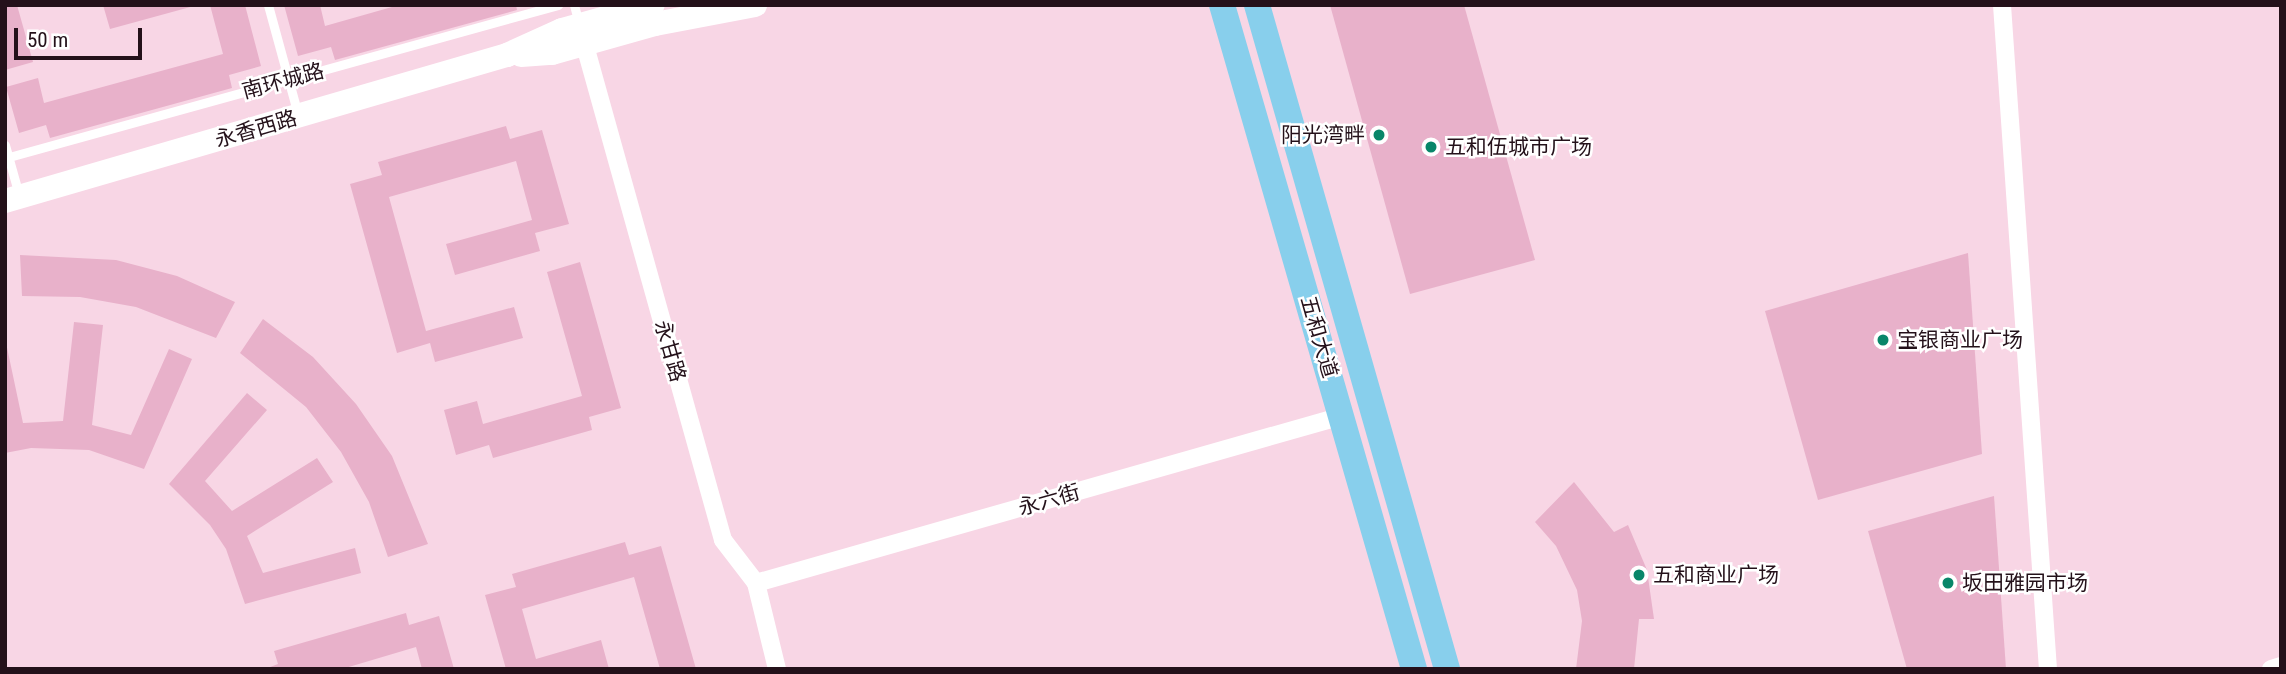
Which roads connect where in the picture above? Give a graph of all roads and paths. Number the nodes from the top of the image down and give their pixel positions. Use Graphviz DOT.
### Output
graph roads {
  1 [pos="268,5"];
  2 [pos="558,5"];
  3 [pos="653,5"];
  4 [pos="755,5"];
  5 [pos="1210,5"];
  6 [pos="1222,5"];
  7 [pos="1256,5"];
  8 [pos="1278,5"];
  9 [pos="2002,5"];
  10 [pos="579,25"];
  11 [pos="1232,43"];
  12 [pos="1275,66"];
  13 [pos="1242,77"];
  14 [pos="288,80"];
  15 [pos="298,117"];
  16 [pos="5,145"];
  17 [pos="9,157"];
  18 [pos="12,199"];
  19 [pos="1342,416"];
  20 [pos="756,583"];
  21 [pos="2281,666"];
  22 [pos="777,669"];
  23 [pos="1414,669"];
  24 [pos="1447,669"];
  25 [pos="2048,669"];
  26 [pos="2270,669"];
  1 -- 14 [label="lane"];
  2 -- 14 [label="lane, 南环城路"];
  3 -- 10 [label="main road, 永香西路"];
  4 -- 10 [label="main road, 永香西路"];
  5 -- 11 [label="main road"];
  6 -- 11 [label="main road, 五和大道"];
  7 -- 12 [label="main road, 五和大道"];
  8 -- 12 [label="main road"];
  9 -- 25 [label="street"];
  10 -- 15 [label="main road, 永香西路"];
  10 -- 20 [label="street, 永甘路"];
  11 -- 13 [label="main road, 五和大道"];
  12 -- 13 [label="main road"];
  12 -- 24 [label="main road, 五和大道"];
  13 -- 19 [label="main road, 五和大道"];
  14 -- 15 [label="lane"];
  14 -- 17 [label="lane, 南环城路"];
  15 -- 18 [label="main road, 永香西路"];
  16 -- 17 [label="lane"];
  17 -- 18 [label="lane"];
  19 -- 20 [label="street, 永六街"];
  19 -- 23 [label="main road, 五和大道"];
  20 -- 22 [label="street, 永甘路"];
  21 -- 26 [label="street"];
}
